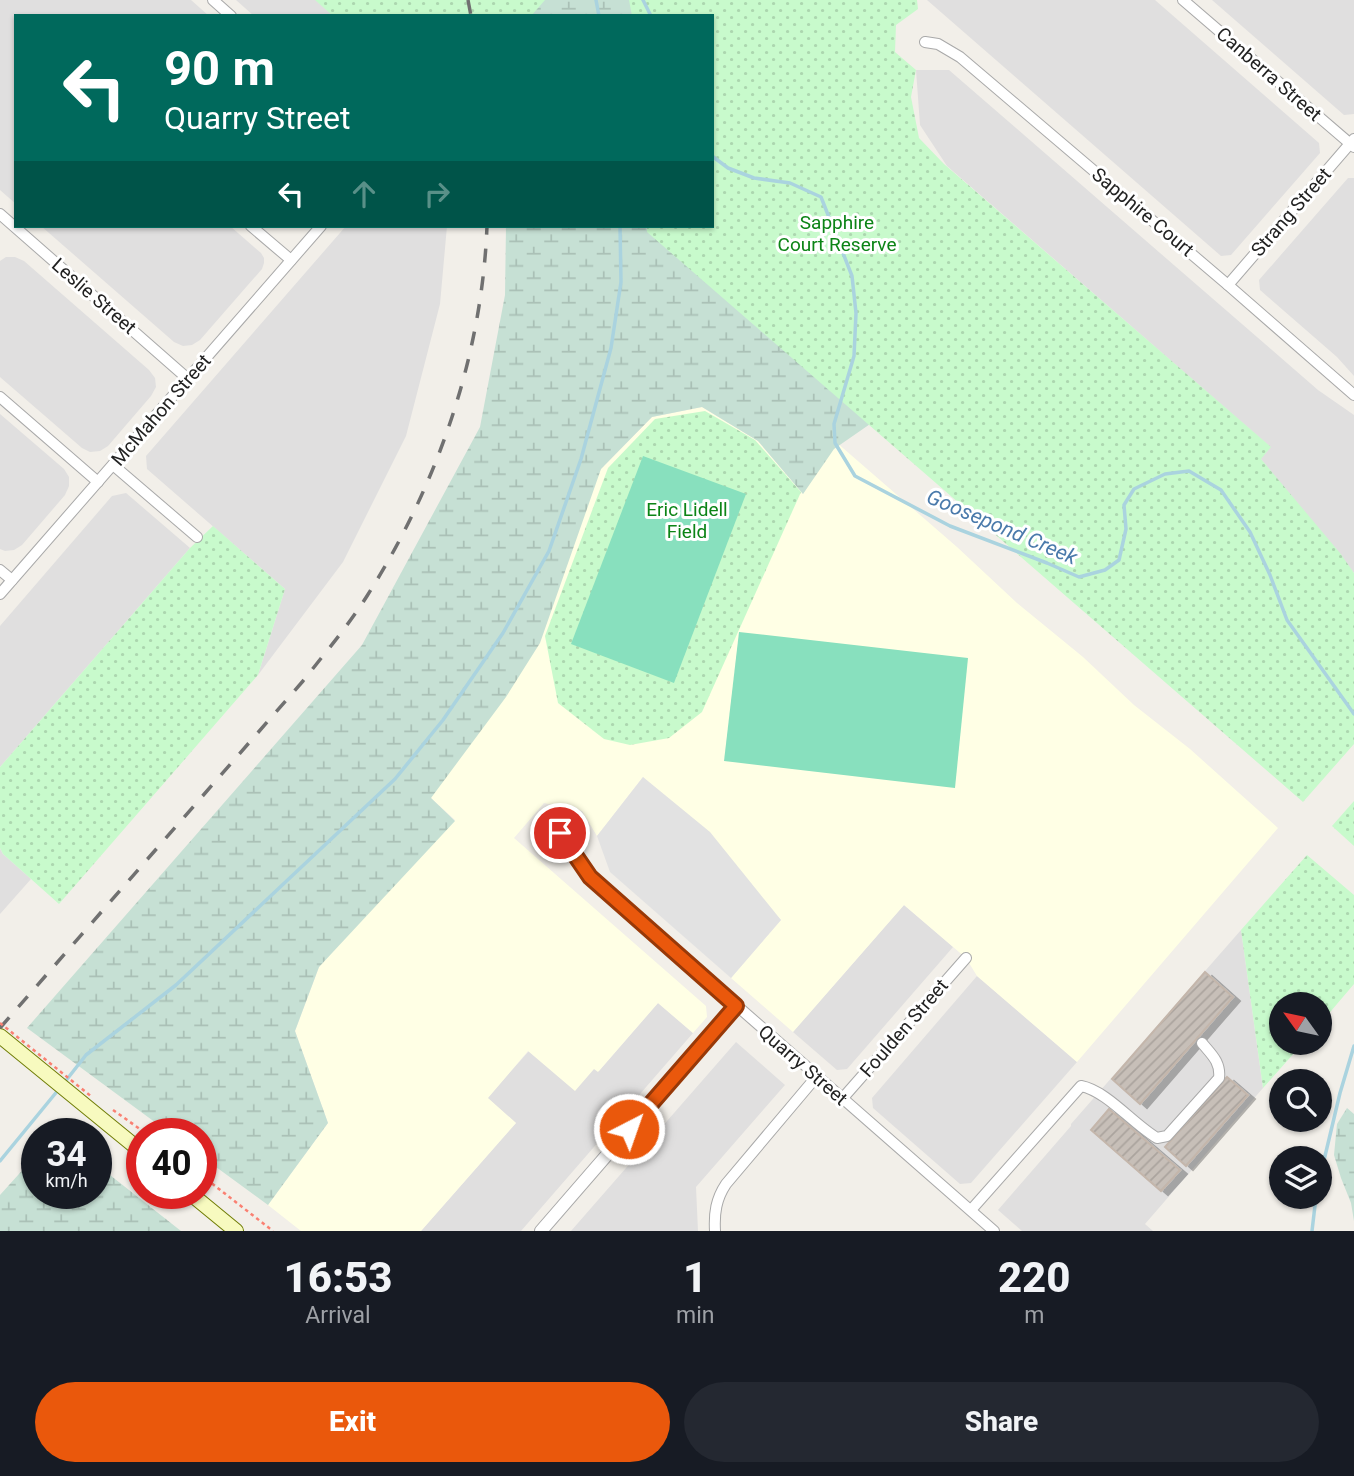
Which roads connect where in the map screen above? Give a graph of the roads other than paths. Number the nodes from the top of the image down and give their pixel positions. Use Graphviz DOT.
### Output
graph roads {
  1 [pos="213,0"];
  2 [pos="1183,0"];
  3 [pos="229,14"];
  4 [pos="925,42"];
  5 [pos="1353,143"];
  6 [pos="2,220"];
  7 [pos="253,228"];
  8 [pos="319,228"];
  9 [pos="291,260"];
  10 [pos="1228,285"];
  11 [pos="188,379"];
  12 [pos="1354,395"];
  13 [pos="0,397"];
  14 [pos="113,465"];
  15 [pos="98,482"];
  16 [pos="197,537"];
  17 [pos="0,570"];
  18 [pos="12,580"];
  19 [pos="0,594"];
  20 [pos="560,833"];
  21 [pos="966,958"];
  22 [pos="736,1006"];
  23 [pos="0,1036"];
  24 [pos="1202,1043"];
  25 [pos="817,1076"];
  26 [pos="842,1099"];
  27 [pos="126,1137"];
  28 [pos="209,1209"];
  29 [pos="971,1210"];
  30 [pos="236,1231"];
  31 [pos="541,1231"];
  32 [pos="715,1231"];
  33 [pos="995,1231"];
  1 -- 3 [label="street"];
  2 -- 5 [label="street, Canberra Street"];
  4 -- 10 [label="street, Sapphire Court"];
  5 -- 10 [label="street, Strang Street"];
  6 -- 11 [label="street, Leslie Street"];
  7 -- 9 [label="street"];
  8 -- 9 [label="street, McMahon Street"];
  9 -- 11 [label="street, McMahon Street"];
  10 -- 12 [label="street, Sapphire Court"];
  11 -- 14 [label="street, McMahon Street"];
  13 -- 15 [label="street"];
  14 -- 15 [label="street, McMahon Street"];
  14 -- 16 [label="street"];
  15 -- 18 [label="street, McMahon Street"];
  17 -- 18 [label="street"];
  18 -- 19 [label="street, McMahon Street"];
  20 -- 22 [label="street, Quarry Street"];
  21 -- 26 [label="street, Foulden Street"];
  22 -- 25 [label="street, Quarry Street"];
  22 -- 31 [label="street"];
  23 -- 27 [label="main road"];
  24 -- 29 [label="street"];
  25 -- 26 [label="street, Quarry Street"];
  25 -- 32 [label="street"];
  26 -- 29 [label="street, Quarry Street"];
  28 -- 30 [label="main road"];
  29 -- 33 [label="street, Quarry Street"];
}
